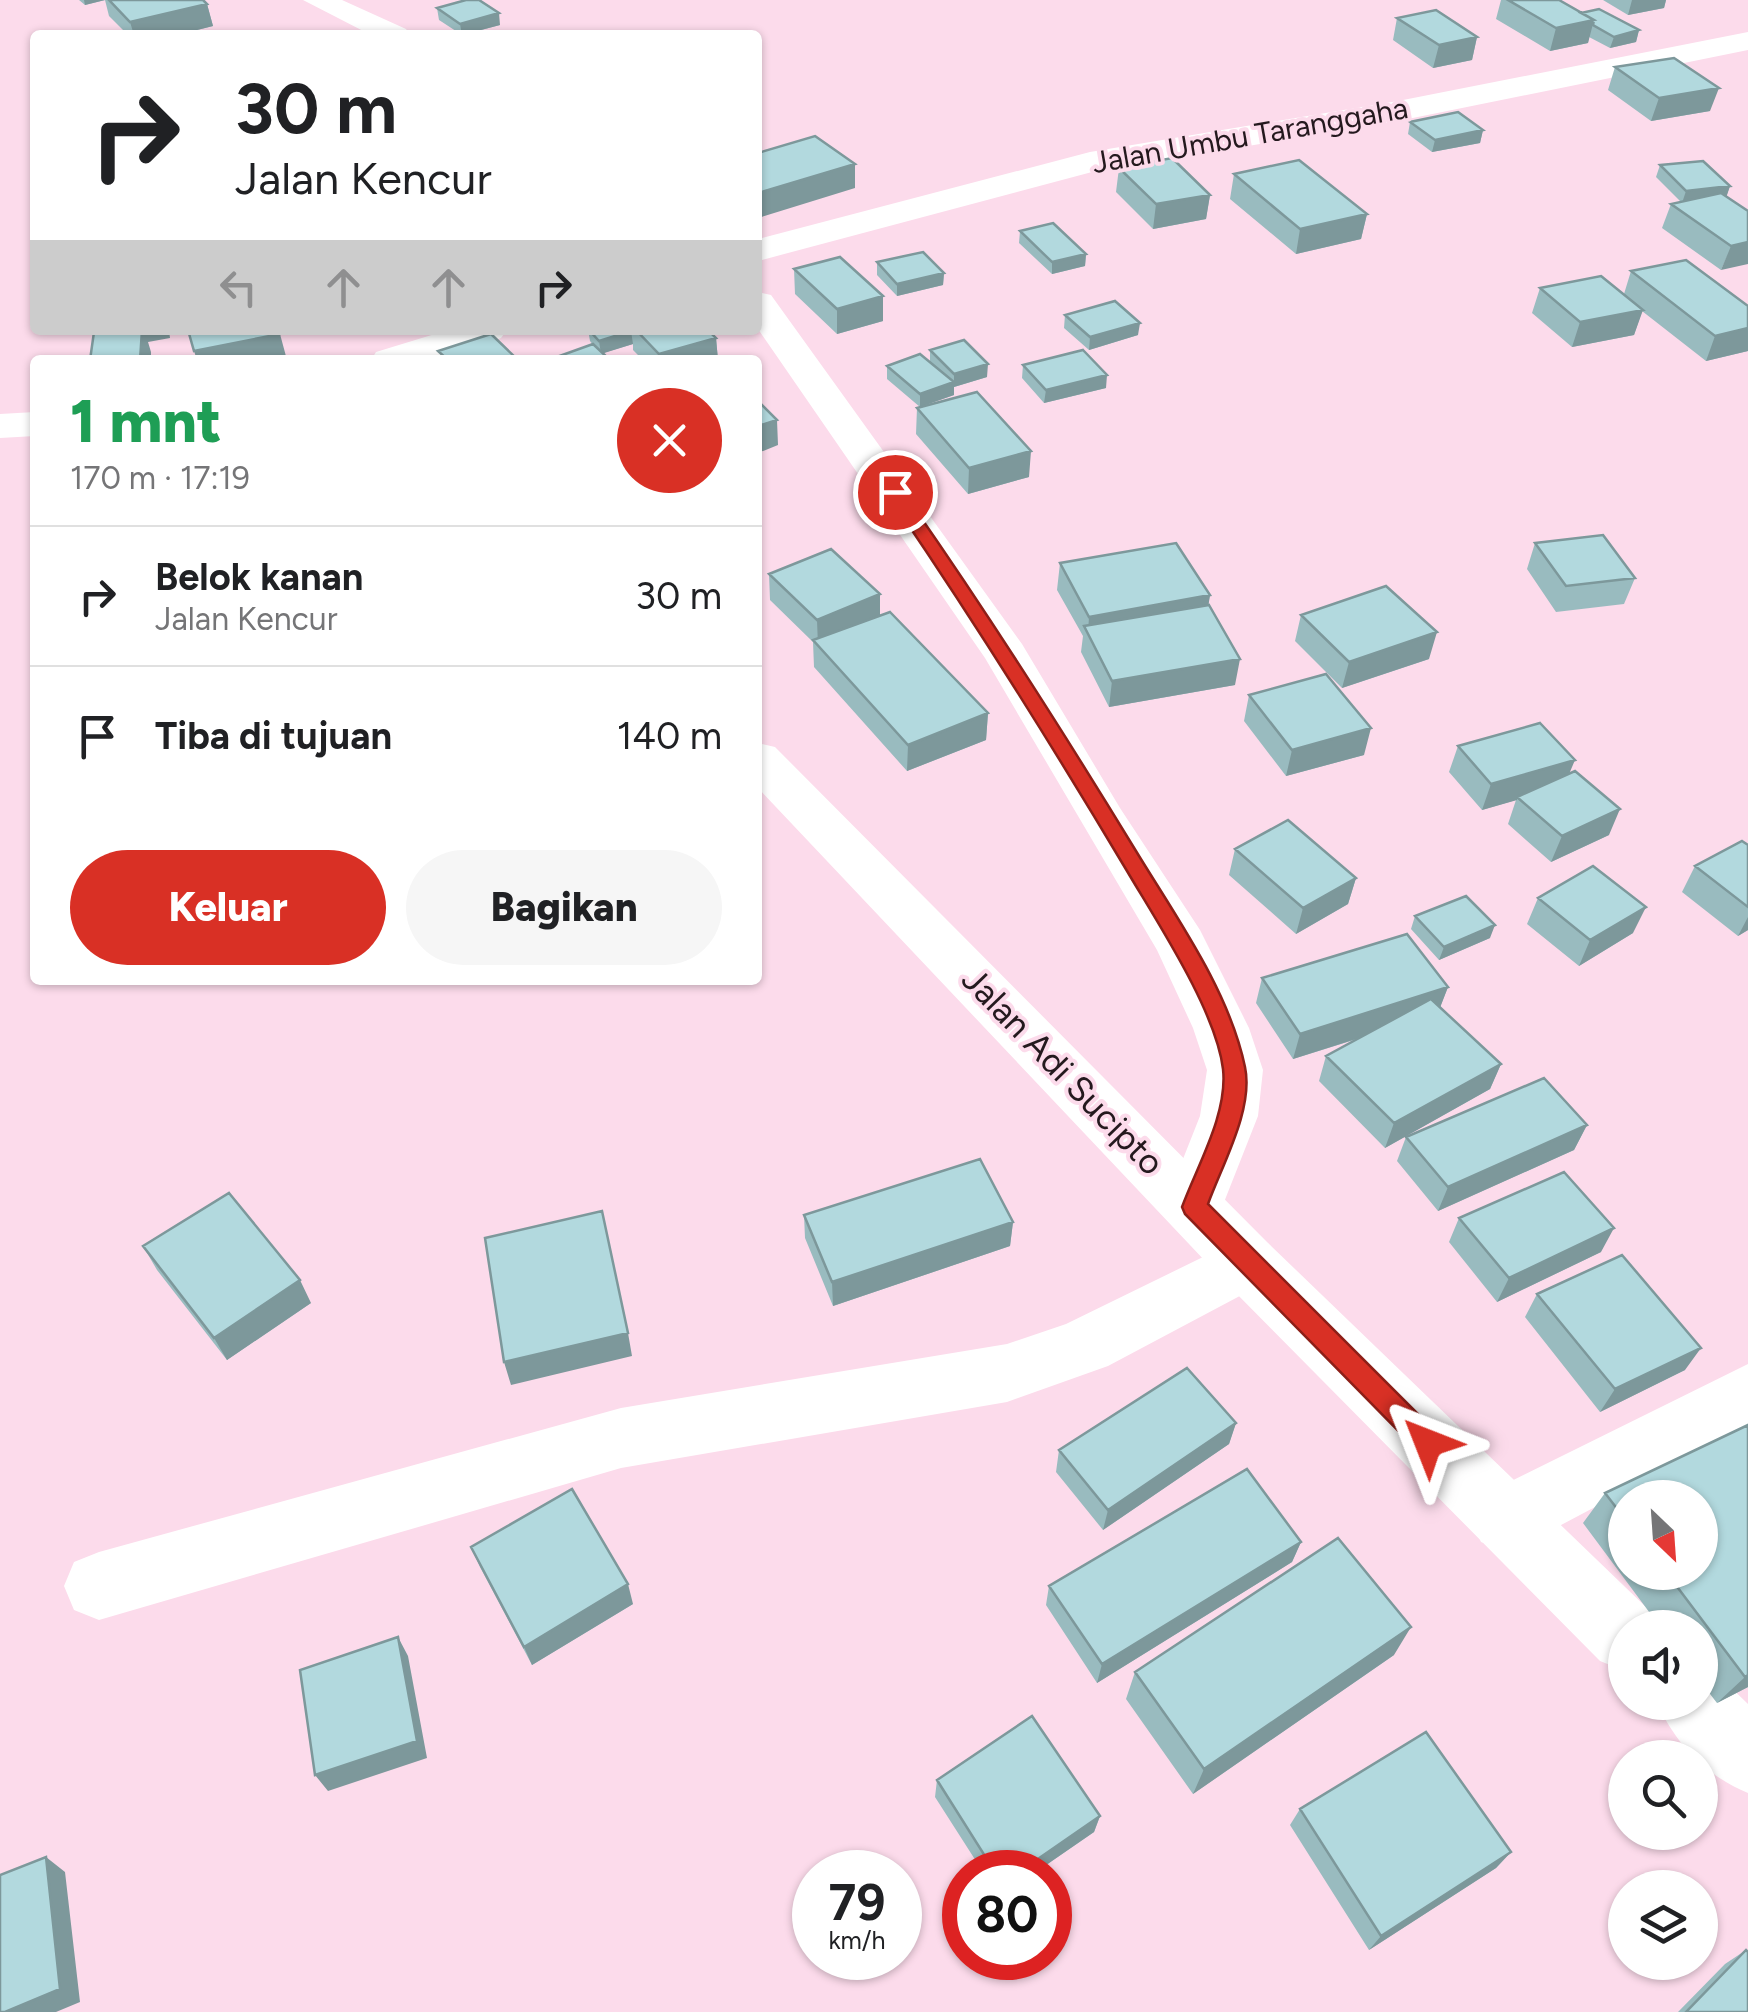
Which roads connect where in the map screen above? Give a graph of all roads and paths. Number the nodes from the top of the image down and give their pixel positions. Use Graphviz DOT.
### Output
graph roads {
  1 [pos="318,0"];
  2 [pos="384,30"];
  3 [pos="1748,41"];
  4 [pos="762,249"];
  5 [pos="762,310"];
  6 [pos="472,335"];
  7 [pos="406,355"];
  8 [pos="30,424"];
  9 [pos="0,426"];
  10 [pos="762,763"];
  11 [pos="1194,1207"];
  12 [pos="1246,1262"];
  13 [pos="1748,1394"];
  14 [pos="1505,1519"];
  15 [pos="99,1586"];
  16 [pos="1608,1619"];
  17 [pos="1712,1720"];
  18 [pos="1748,1756"];
  1 -- 2 [label="main road"];
  3 -- 4 [label="main road, Jalan Umbu Taranggaha"];
  5 -- 11 [label="main road"];
  6 -- 7 [label="main road"];
  8 -- 9 [label="main road"];
  10 -- 11 [label="main road, Jalan Adi Sucipto"];
  11 -- 12 [label="main road, Jalan Adi Sucipto"];
  12 -- 14 [label="main road, Jalan Adi Sucipto"];
  12 -- 15 [label="main road"];
  13 -- 14 [label="main road"];
  14 -- 16 [label="main road, Jalan Adi Sucipto"];
  17 -- 18 [label="main road"];
}
